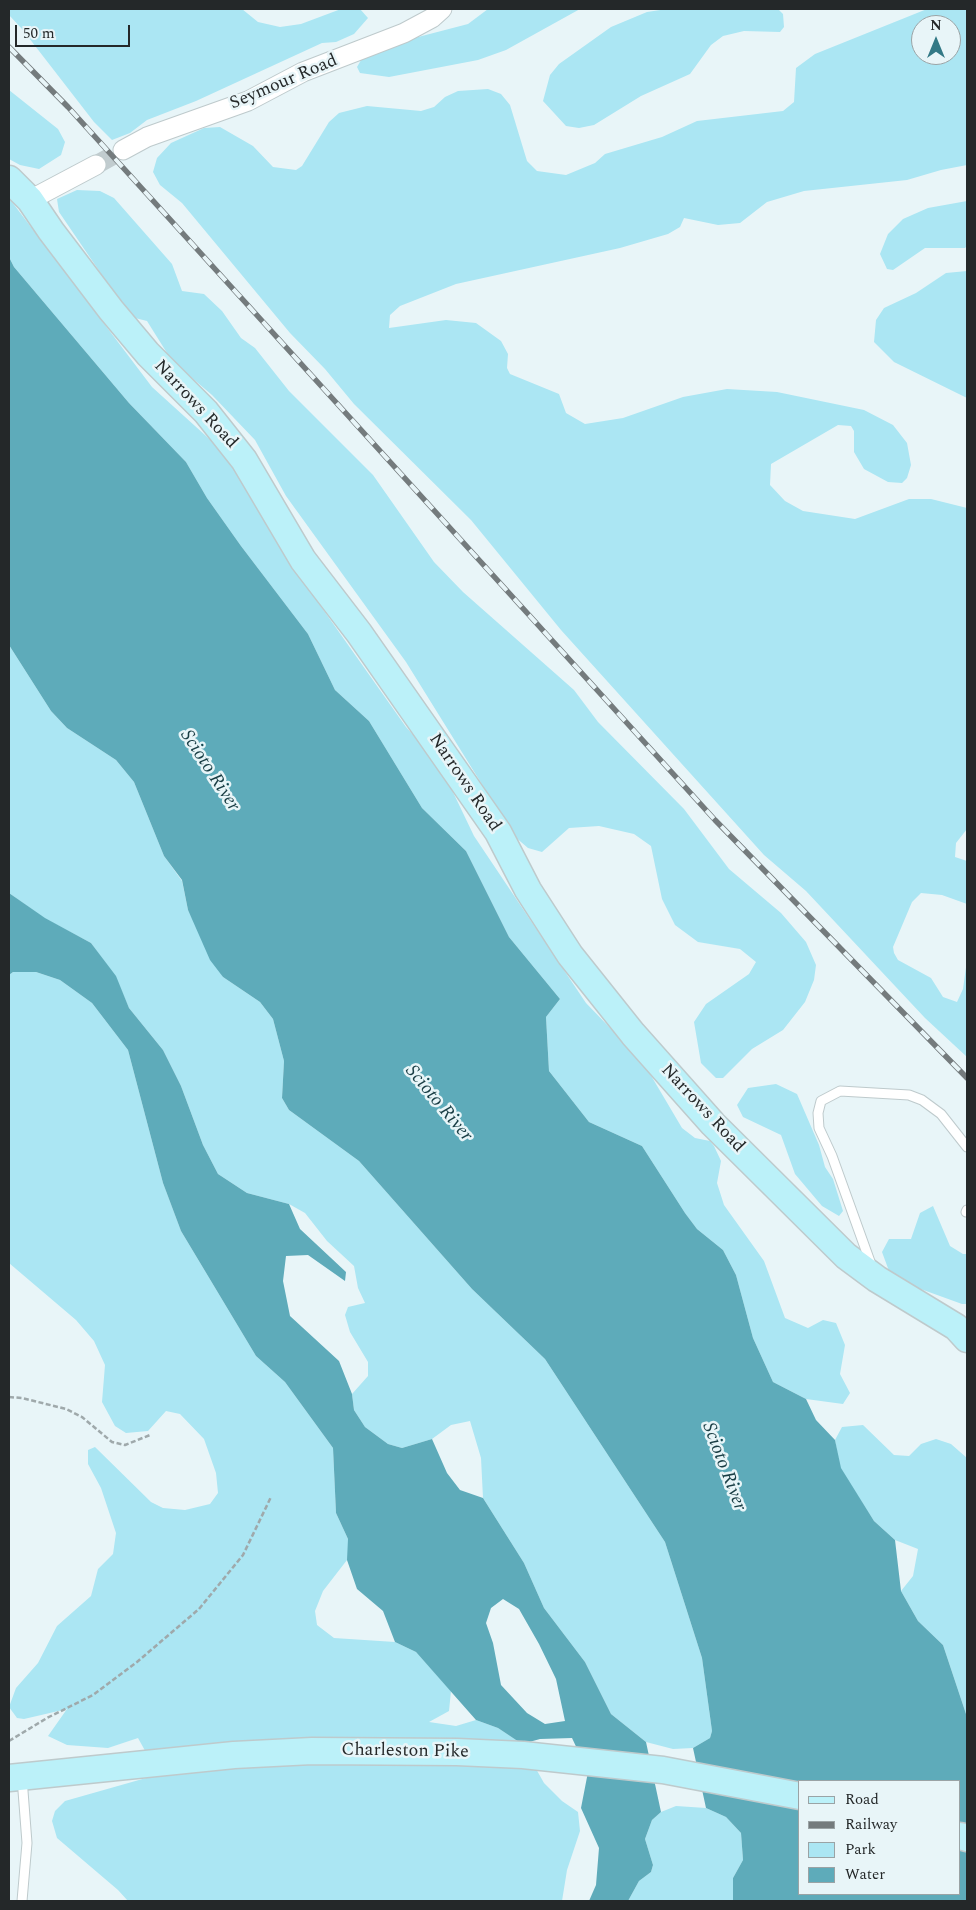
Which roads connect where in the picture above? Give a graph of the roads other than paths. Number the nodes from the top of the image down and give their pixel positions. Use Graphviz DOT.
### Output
graph roads {
  1 [pos="442,9"];
  2 [pos="123,150"];
  3 [pos="96,165"];
  4 [pos="9,179"];
  5 [pos="30,200"];
  6 [pos="967,1147"];
  7 [pos="877,1279"];
  8 [pos="962,1330"];
  9 [pos="15,1777"];
  10 [pos="798,1796"];
  11 [pos="22,1901"];
  1 -- 2 [label="street, Seymour Road"];
  3 -- 5 [label="street"];
  4 -- 5 [label="street, Narrows Road"];
  5 -- 7 [label="street, Narrows Road"];
  6 -- 7 [label="lane"];
  7 -- 8 [label="street, Narrows Road"];
  9 -- 10 [label="street, Charleston Pike"];
  9 -- 11 [label="lane"];
}
